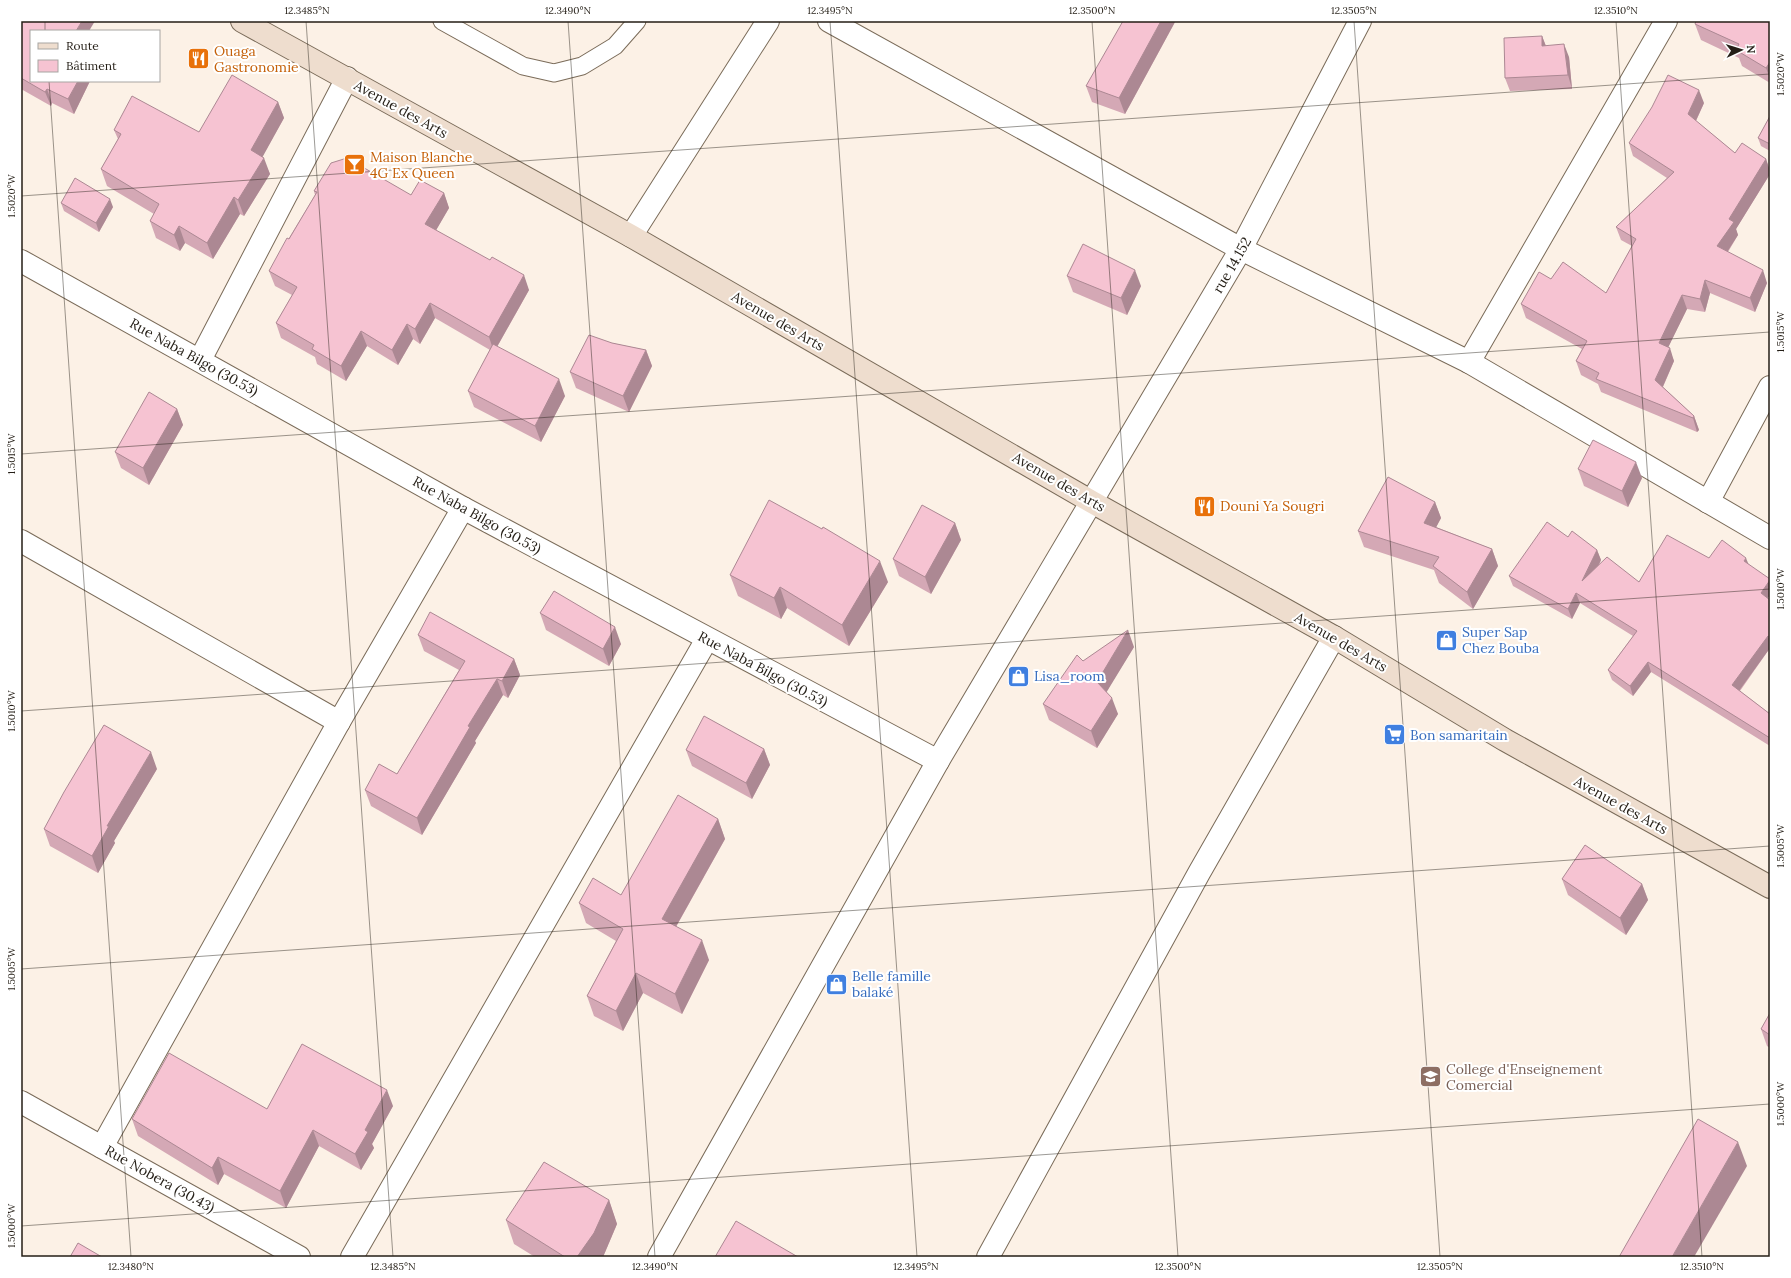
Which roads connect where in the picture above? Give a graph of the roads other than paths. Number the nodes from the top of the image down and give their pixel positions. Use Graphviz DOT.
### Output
graph roads {
  1 [pos="242,21"];
  2 [pos="442,21"];
  3 [pos="637,21"];
  4 [pos="768,21"];
  5 [pos="829,21"];
  6 [pos="1360,21"];
  7 [pos="1666,21"];
  8 [pos="347,78"];
  9 [pos="631,236"];
  10 [pos="1241,249"];
  11 [pos="21,261"];
  12 [pos="200,360"];
  13 [pos="1469,362"];
  14 [pos="1770,387"];
  15 [pos="1092,502"];
  16 [pos="1708,502"];
  17 [pos="462,508"];
  18 [pos="1770,538"];
  19 [pos="21,541"];
  20 [pos="1334,637"];
  21 [pos="707,639"];
  22 [pos="339,722"];
  23 [pos="938,762"];
  24 [pos="1770,887"];
  25 [pos="21,1102"];
  26 [pos="102,1147"];
  27 [pos="299,1257"];
  28 [pos="352,1257"];
  29 [pos="659,1257"];
  30 [pos="988,1257"];
  1 -- 8 [label="street, Avenue des Arts"];
  2 -- 3 [label="lane"];
  4 -- 9 [label="street"];
  5 -- 10 [label="street"];
  6 -- 10 [label="street, rue 14.152"];
  7 -- 13 [label="street"];
  8 -- 9 [label="street, Avenue des Arts"];
  8 -- 12 [label="street"];
  9 -- 15 [label="street, Avenue des Arts"];
  10 -- 13 [label="street"];
  10 -- 15 [label="street, rue 14.152"];
  11 -- 12 [label="street, Rue Naba Bilgo (30.53)"];
  12 -- 17 [label="street, Rue Naba Bilgo (30.53)"];
  13 -- 16 [label="street"];
  14 -- 16 [label="street"];
  15 -- 20 [label="street, Avenue des Arts"];
  15 -- 23 [label="street, rue 14.152"];
  16 -- 18 [label="street"];
  17 -- 21 [label="street, Rue Naba Bilgo (30.53)"];
  17 -- 22 [label="street"];
  19 -- 22 [label="street"];
  20 -- 24 [label="street, Avenue des Arts"];
  20 -- 30 [label="street"];
  21 -- 23 [label="street, Rue Naba Bilgo (30.53)"];
  21 -- 28 [label="street"];
  22 -- 26 [label="street"];
  23 -- 29 [label="street, rue 14.152"];
  25 -- 26 [label="street, Rue Nobera (30.43)"];
  26 -- 27 [label="street, Rue Nobera (30.43)"];
}
